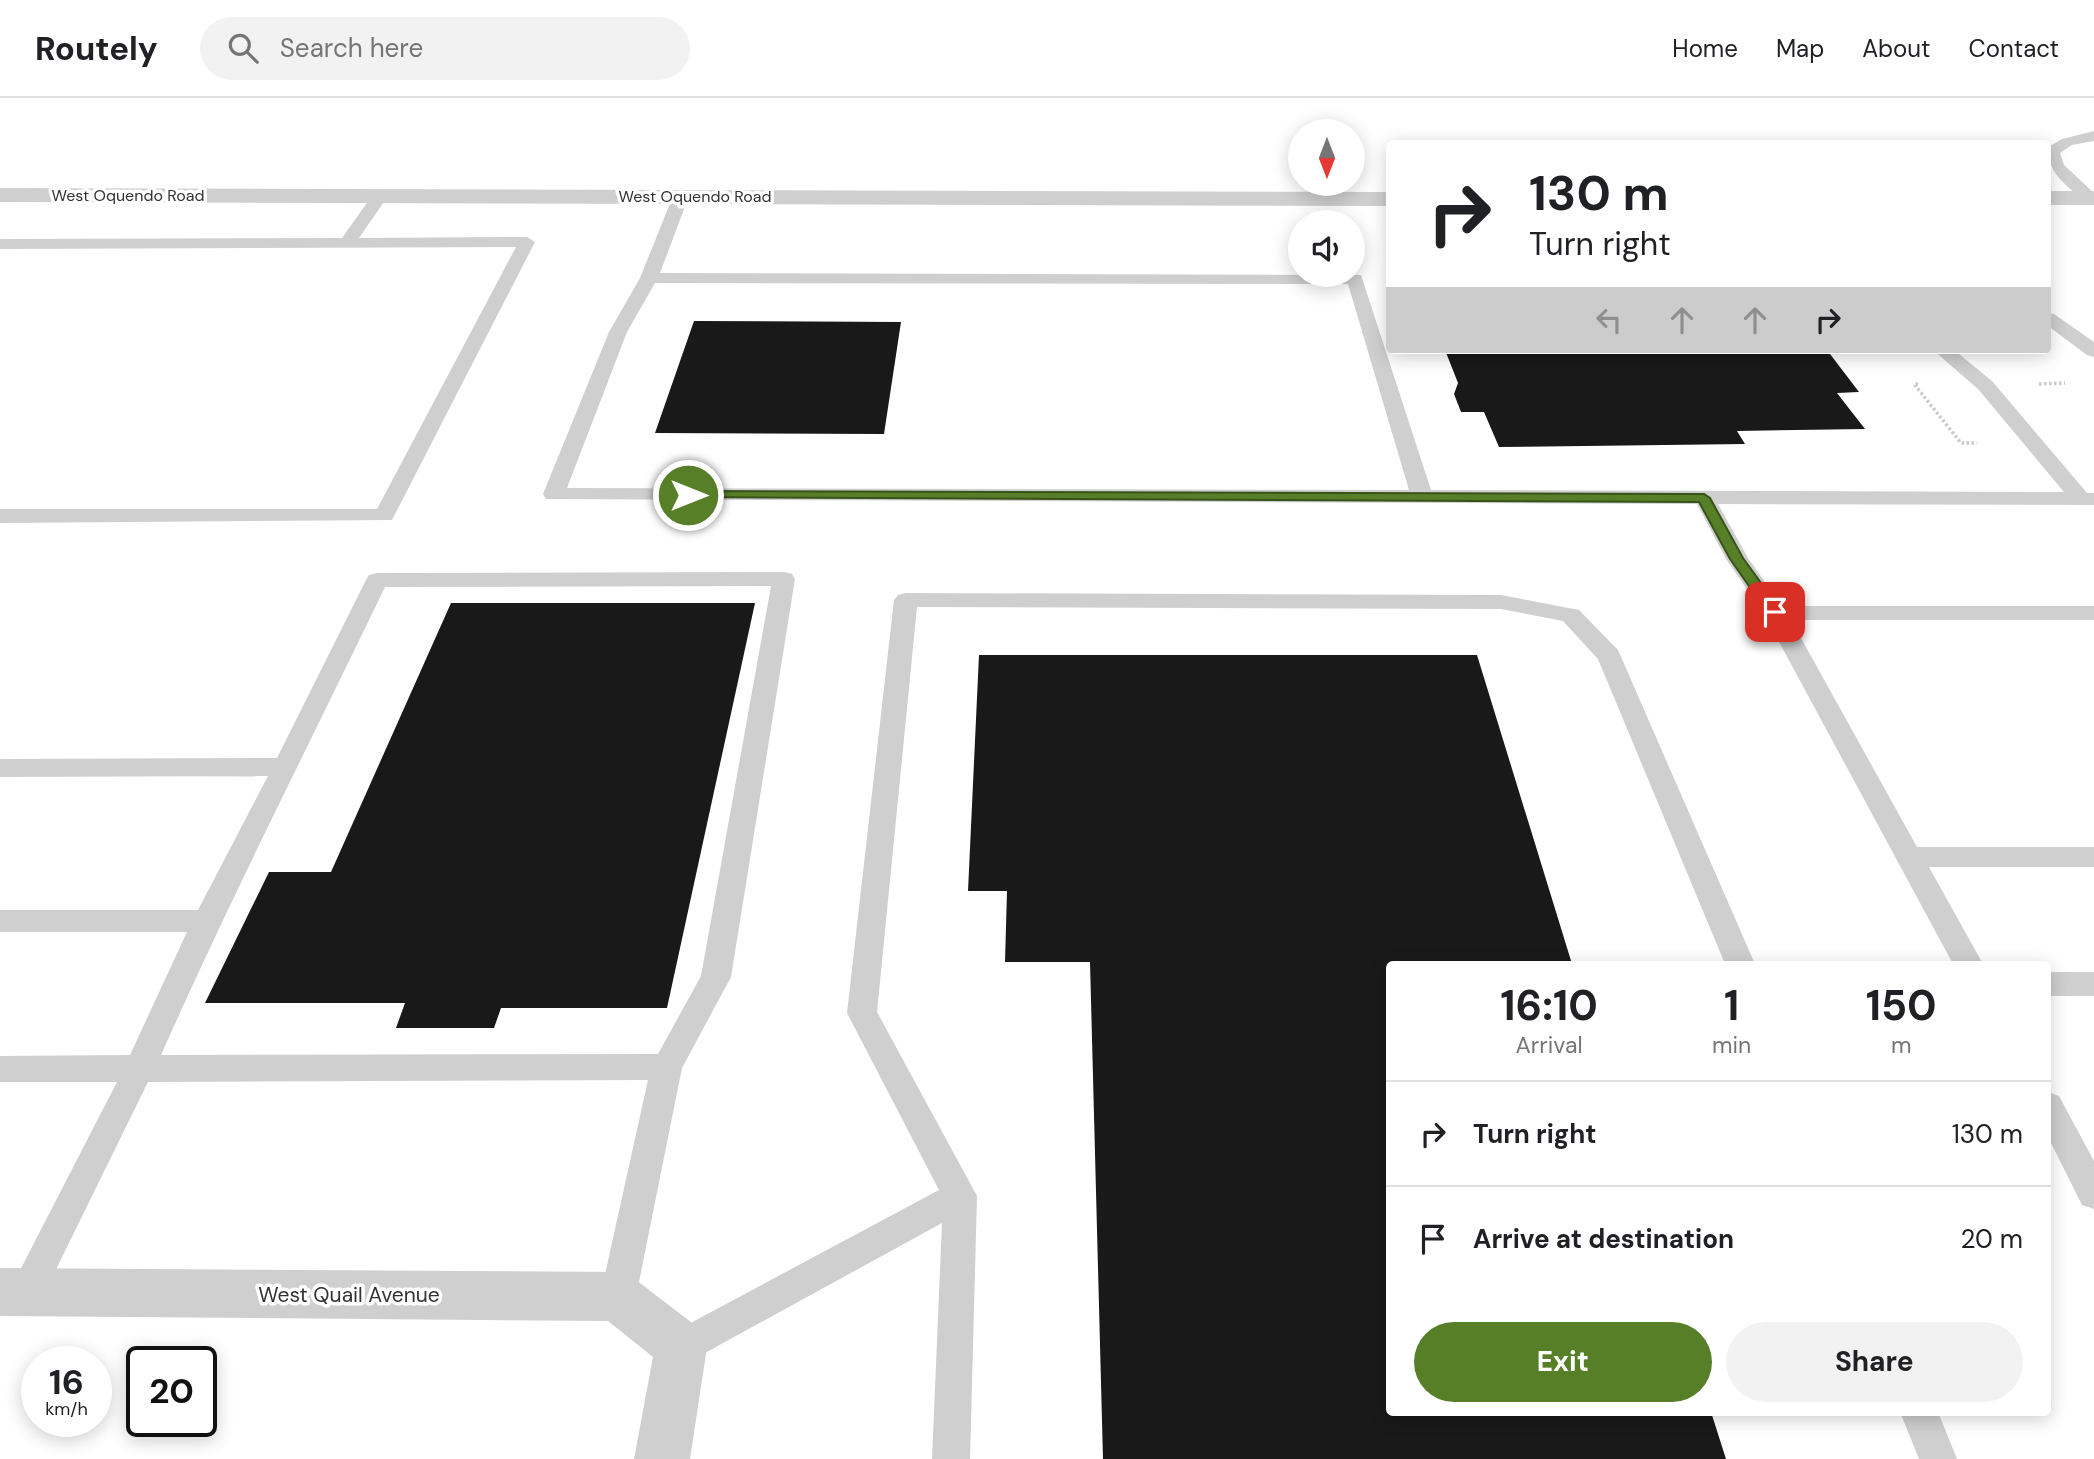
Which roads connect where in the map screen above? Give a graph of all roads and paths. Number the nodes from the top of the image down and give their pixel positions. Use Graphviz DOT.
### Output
graph roads {
  1 [pos="2094,135"];
  2 [pos="0,195"];
  3 [pos="380,196"];
  4 [pos="681,196"];
  5 [pos="2051,198"];
  6 [pos="1386,199"];
  7 [pos="2093,200"];
  8 [pos="346,243"];
  9 [pos="0,244"];
  10 [pos="649,278"];
  11 [pos="2051,320"];
  12 [pos="2094,351"];
  13 [pos="1947,354"];
  14 [pos="1422,497"];
  15 [pos="1704,498"];
  16 [pos="2088,499"];
  17 [pos="0,516"];
  18 [pos="1775,612"];
  19 [pos="2094,613"];
  20 [pos="286,767"];
  21 [pos="0,768"];
  22 [pos="1908,857"];
  23 [pos="2094,857"];
  24 [pos="0,921"];
  25 [pos="206,921"];
  26 [pos="1739,961"];
  27 [pos="1966,961"];
  28 [pos="2051,984"];
  29 [pos="2094,984"];
  30 [pos="667,1067"];
  31 [pos="0,1069"];
  32 [pos="139,1069"];
  33 [pos="2051,1112"];
  34 [pos="2094,1194"];
  35 [pos="960,1196"];
  36 [pos="13,1292"];
  37 [pos="618,1297"];
  38 [pos="681,1348"];
  39 [pos="1921,1416"];
  40 [pos="662,1459"];
  41 [pos="951,1459"];
  42 [pos="1938,1459"];
  1 -- 7 [label="lane"];
  2 -- 3 [label="street, West Oquendo Road"];
  3 -- 4 [label="street, West Oquendo Road"];
  3 -- 8 [label="lane"];
  4 -- 6 [label="street, West Oquendo Road"];
  4 -- 10 [label="lane"];
  5 -- 7 [label="street"];
  8 -- 9 [label="lane"];
  8 -- 17 [label="lane"];
  10 -- 14 [label="lane"];
  10 -- 14 [label="lane"];
  11 -- 12 [label="lane"];
  13 -- 16 [label="lane"];
  14 -- 15 [label="lane"];
  15 -- 16 [label="lane"];
  15 -- 18 [label="lane"];
  18 -- 19 [label="lane"];
  18 -- 22 [label="lane"];
  20 -- 21 [label="lane"];
  20 -- 25 [label="lane"];
  20 -- 30 [label="lane"];
  22 -- 23 [label="lane"];
  22 -- 27 [label="lane"];
  24 -- 25 [label="lane"];
  25 -- 32 [label="lane"];
  26 -- 35 [label="lane"];
  28 -- 29 [label="lane"];
  30 -- 32 [label="lane"];
  30 -- 37 [label="lane"];
  31 -- 32 [label="lane"];
  32 -- 36 [label="lane"];
  33 -- 34 [label="lane"];
  35 -- 38 [label="lane"];
  35 -- 41 [label="lane"];
  36 -- 37 [label="street, West Quail Avenue"];
  37 -- 38 [label="street"];
  38 -- 40 [label="street"];
  39 -- 42 [label="lane"];
}
